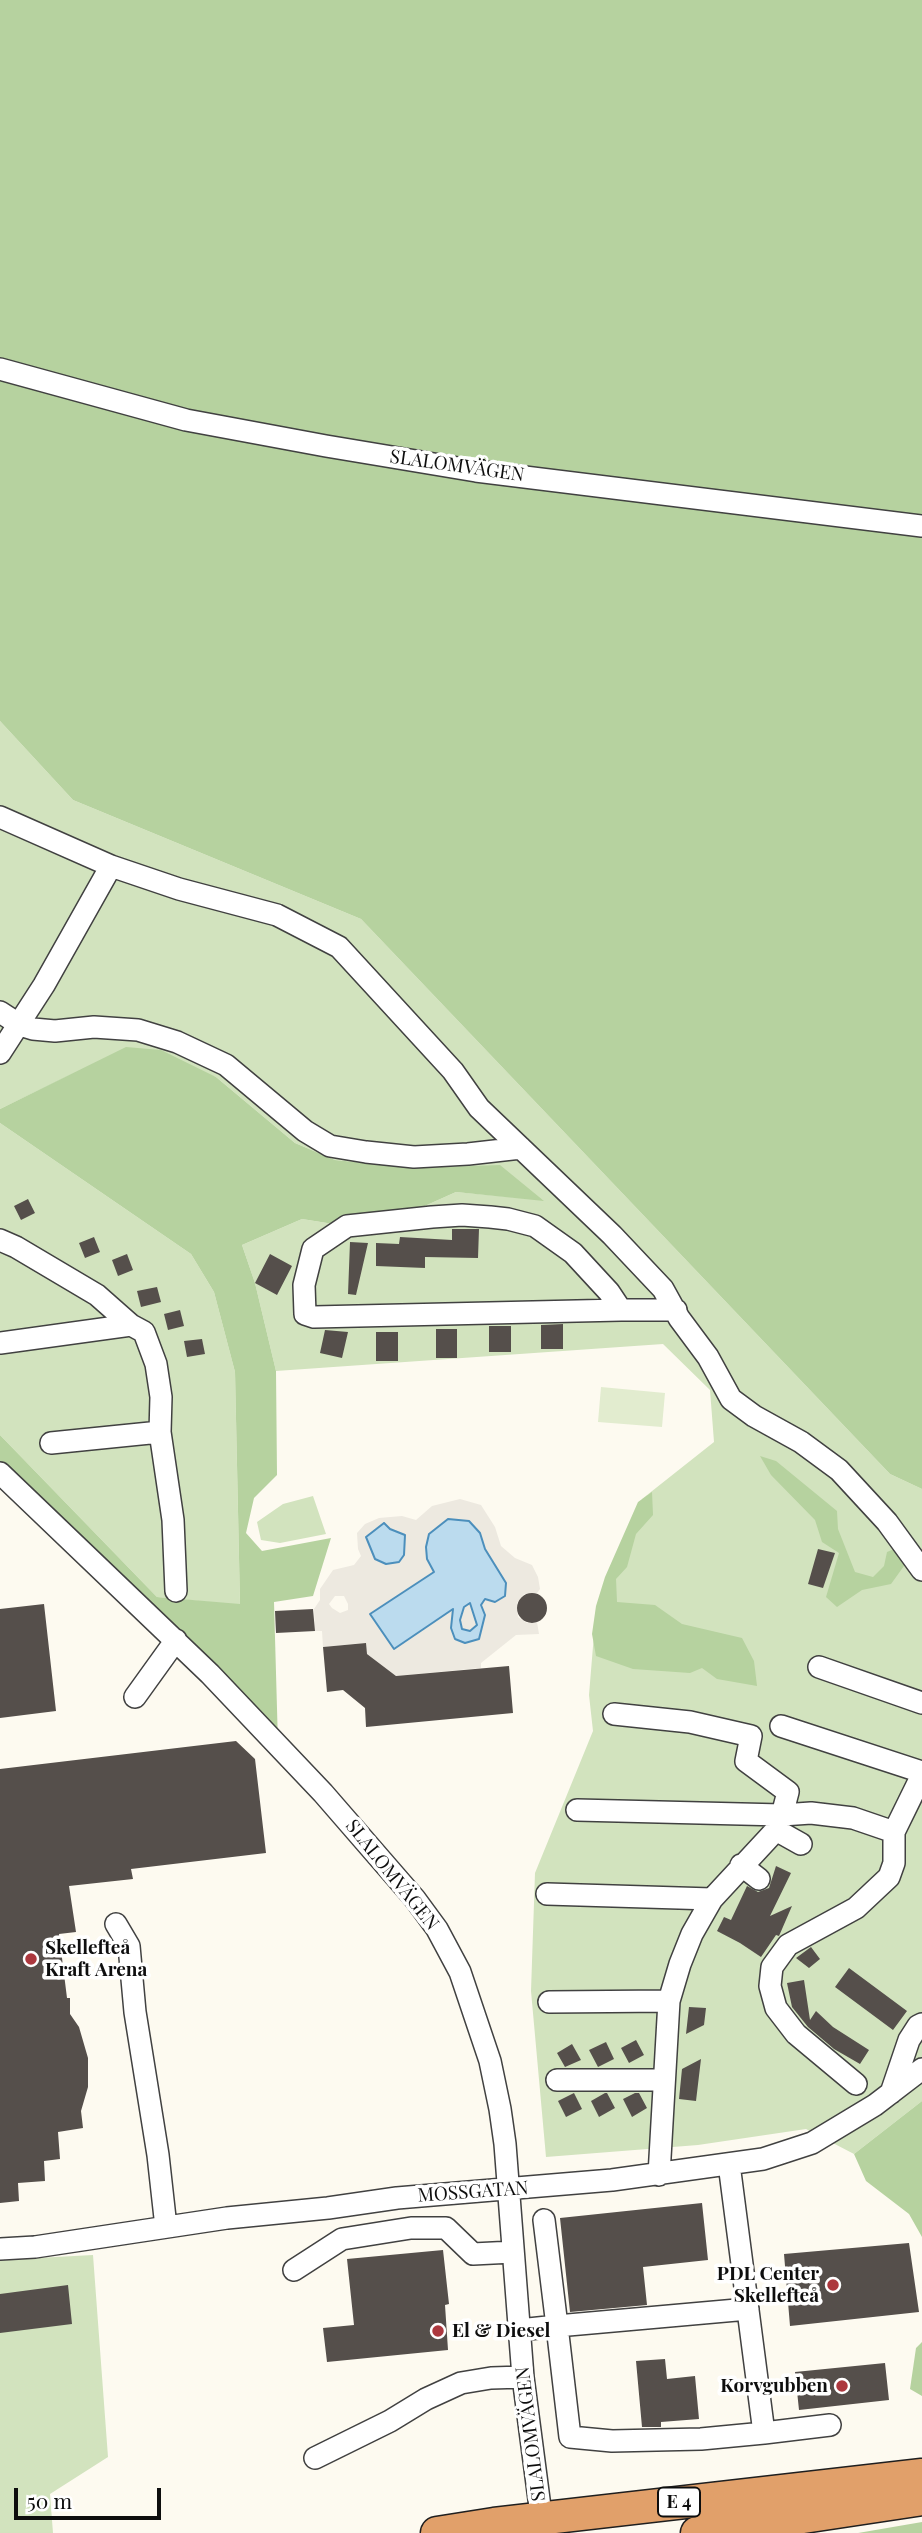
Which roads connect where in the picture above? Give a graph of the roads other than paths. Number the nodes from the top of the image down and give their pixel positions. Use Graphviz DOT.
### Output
graph roads {
  1 [pos="0,369"];
  2 [pos="922,526"];
  3 [pos="0,817"];
  4 [pos="111,866"];
  5 [pos="0,1012"];
  6 [pos="20,1026"];
  7 [pos="0,1053"];
  8 [pos="520,1147"];
  9 [pos="0,1240"];
  10 [pos="621,1310"];
  11 [pos="676,1310"];
  12 [pos="131,1325"];
  13 [pos="0,1343"];
  14 [pos="160,1432"];
  15 [pos="51,1443"];
  16 [pos="0,1474"];
  17 [pos="920,1564"];
  18 [pos="176,1591"];
  19 [pos="176,1640"];
  20 [pos="819,1667"];
  21 [pos="135,1696"];
  22 [pos="922,1703"];
  23 [pos="614,1714"];
  24 [pos="782,1726"];
  25 [pos="922,1774"];
  26 [pos="577,1810"];
  27 [pos="779,1822"];
  28 [pos="894,1832"];
  29 [pos="801,1843"];
  30 [pos="741,1866"];
  31 [pos="759,1879"];
  32 [pos="547,1894"];
  33 [pos="712,1899"];
  34 [pos="116,1924"];
  35 [pos="669,2001"];
  36 [pos="549,2002"];
  37 [pos="922,2024"];
  38 [pos="922,2069"];
  39 [pos="557,2080"];
  40 [pos="663,2080"];
  41 [pos="856,2084"];
  42 [pos="891,2093"];
  43 [pos="729,2164"];
  44 [pos="659,2175"];
  45 [pos="508,2190"];
  46 [pos="544,2220"];
  47 [pos="166,2227"];
  48 [pos="0,2249"];
  49 [pos="513,2252"];
  50 [pos="295,2270"];
  51 [pos="748,2309"];
  52 [pos="557,2326"];
  53 [pos="519,2330"];
  54 [pos="523,2377"];
  55 [pos="830,2425"];
  56 [pos="764,2433"];
  57 [pos="315,2458"];
  58 [pos="922,2475"];
  59 [pos="922,2499"];
  60 [pos="542,2526"];
  61 [pos="437,2533"];
  62 [pos="697,2533"];
  1 -- 2 [label="street, SLALOMVÄGEN"];
  3 -- 4 [label="street"];
  4 -- 6 [label="street"];
  4 -- 8 [label="street"];
  5 -- 6 [label="street"];
  6 -- 7 [label="street"];
  6 -- 8 [label="street"];
  8 -- 11 [label="street"];
  9 -- 12 [label="street"];
  10 -- 10 [label="street"];
  10 -- 11 [label="street"];
  11 -- 17 [label="street"];
  12 -- 13 [label="street"];
  12 -- 14 [label="street"];
  14 -- 15 [label="street"];
  14 -- 18 [label="street"];
  16 -- 19 [label="street, SLALOMVÄGEN"];
  19 -- 21 [label="street"];
  19 -- 45 [label="street, SLALOMVÄGEN"];
  20 -- 22 [label="street"];
  23 -- 27 [label="street"];
  24 -- 25 [label="street"];
  25 -- 28 [label="street"];
  26 -- 27 [label="street"];
  27 -- 28 [label="street"];
  27 -- 29 [label="street"];
  27 -- 30 [label="street"];
  28 -- 41 [label="street"];
  30 -- 31 [label="street"];
  30 -- 33 [label="street"];
  32 -- 33 [label="street"];
  33 -- 35 [label="street"];
  34 -- 47 [label="street"];
  35 -- 36 [label="street"];
  35 -- 40 [label="street"];
  37 -- 42 [label="street"];
  38 -- 42 [label="street, MOSSGATAN"];
  39 -- 40 [label="street"];
  40 -- 44 [label="street"];
  42 -- 43 [label="street, MOSSGATAN"];
  43 -- 44 [label="street, MOSSGATAN"];
  43 -- 51 [label="street"];
  44 -- 45 [label="street, MOSSGATAN"];
  45 -- 47 [label="street, MOSSGATAN"];
  45 -- 49 [label="street, SLALOMVÄGEN"];
  46 -- 52 [label="street"];
  47 -- 48 [label="street, MOSSGATAN"];
  49 -- 50 [label="street"];
  49 -- 53 [label="street, SLALOMVÄGEN"];
  51 -- 52 [label="street"];
  51 -- 56 [label="street"];
  52 -- 53 [label="street"];
  52 -- 56 [label="street"];
  53 -- 54 [label="street, SLALOMVÄGEN"];
  54 -- 57 [label="street"];
  54 -- 60 [label="street, SLALOMVÄGEN"];
  55 -- 56 [label="street"];
  58 -- 60 [label="highway, E 4"];
  59 -- 62 [label="highway, E 4"];
  60 -- 61 [label="highway, E 4"];
}
